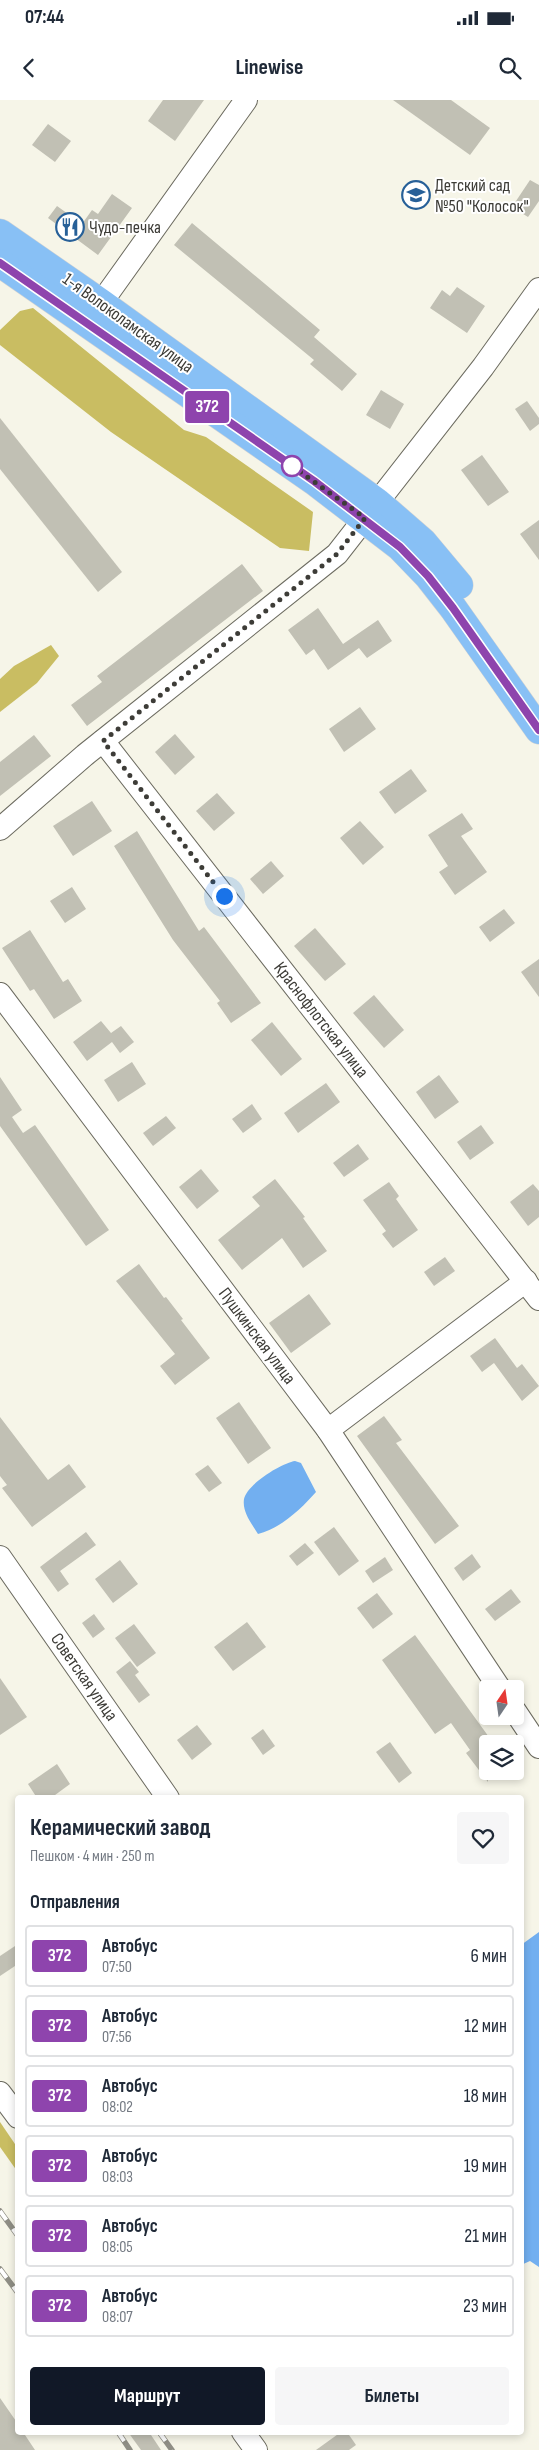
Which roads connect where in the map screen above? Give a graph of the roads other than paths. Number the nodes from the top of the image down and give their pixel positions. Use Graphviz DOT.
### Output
graph roads {
  1 [pos="246,100"];
  2 [pos="0,233"];
  3 [pos="0,263"];
  4 [pos="539,289"];
  5 [pos="101,303"];
  6 [pos="371,510"];
  7 [pos="539,696"];
  8 [pos="539,730"];
  9 [pos="103,741"];
  10 [pos="0,829"];
  11 [pos="0,994"];
  12 [pos="526,1281"];
  13 [pos="539,1299"];
  14 [pos="328,1430"];
  15 [pos="0,1557"];
  16 [pos="494,1680"];
  17 [pos="524,1725"];
  18 [pos="539,1748"];
  19 [pos="166,1795"];
  20 [pos="0,2093"];
  21 [pos="15,2114"];
  22 [pos="245,2435"];
  23 [pos="256,2450"];
  1 -- 5 [label="street"];
  2 -- 5 [label="main road, 1-я Волоколамская улица"];
  3 -- 6 [label="main road, 1-я Волоколамская улица"];
  4 -- 6 [label="street"];
  5 -- 6 [label="main road, 1-я Волоколамская улица"];
  6 -- 7 [label="main road, 1-я Волоколамская улица"];
  6 -- 8 [label="main road, 1-я Волоколамская улица"];
  6 -- 9 [label="street"];
  9 -- 10 [label="street"];
  9 -- 12 [label="street, Краснофлотская улица"];
  11 -- 14 [label="street, Пушкинская улица"];
  12 -- 13 [label="street, Краснофлотская улица"];
  12 -- 14 [label="street"];
  14 -- 16 [label="street, Пушкинская улица"];
  15 -- 19 [label="street, Советская улица"];
  17 -- 18 [label="street"];
  20 -- 21 [label="street"];
  22 -- 23 [label="street"];
}
